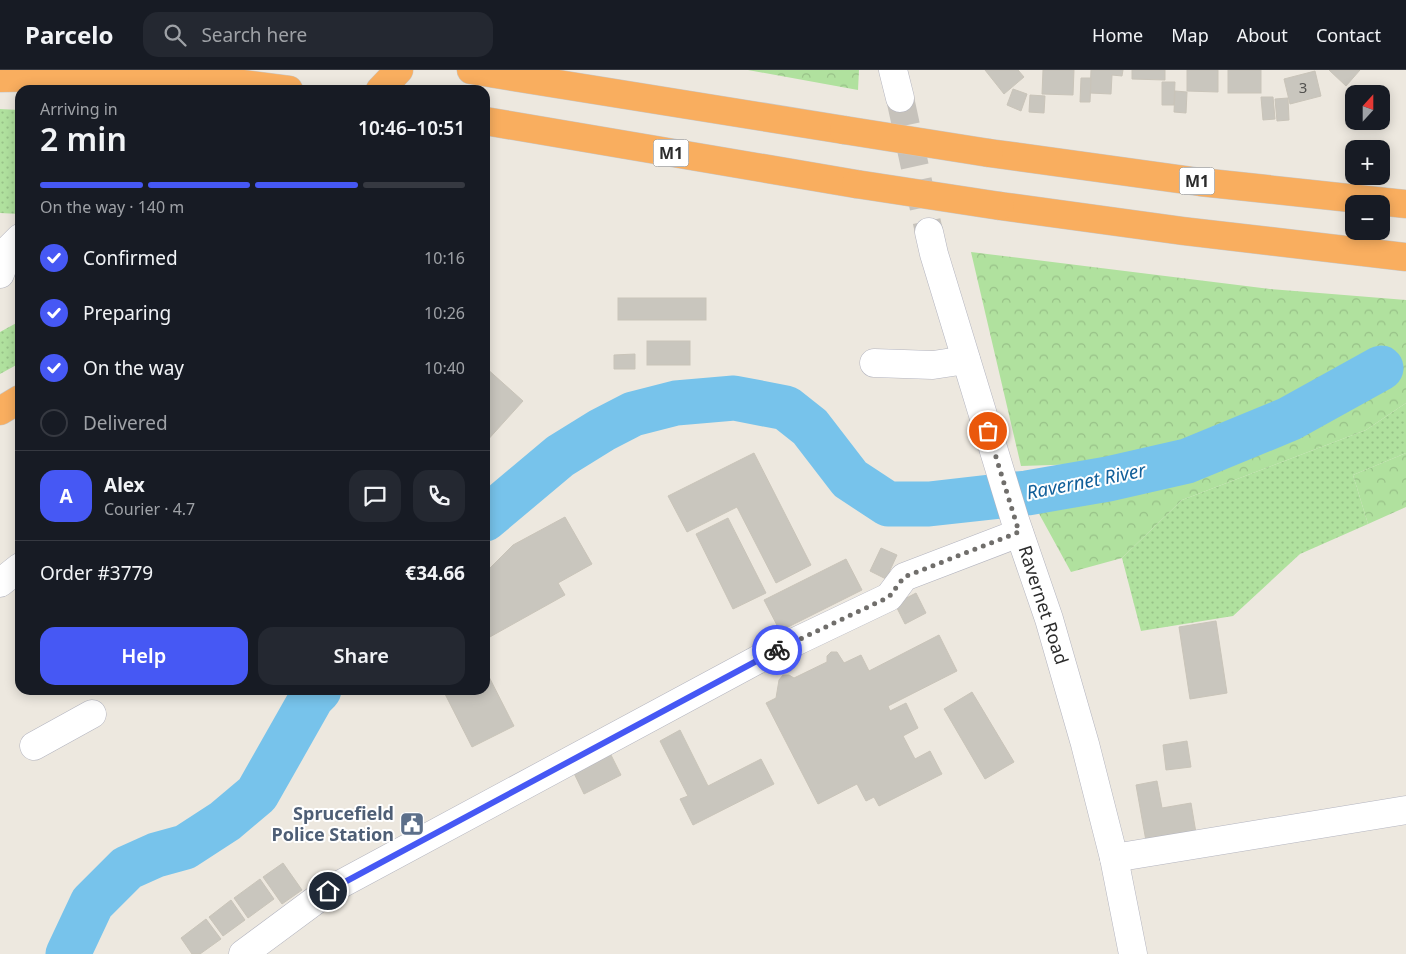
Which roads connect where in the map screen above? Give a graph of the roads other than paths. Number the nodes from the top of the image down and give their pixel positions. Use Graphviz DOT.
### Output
graph roads {
  1 [pos="142,70"];
  2 [pos="399,70"];
  3 [pos="471,70"];
  4 [pos="894,70"];
  5 [pos="175,75"];
  6 [pos="0,78"];
  7 [pos="250,85"];
  8 [pos="385,85"];
  9 [pos="900,98"];
  10 [pos="490,122"];
  11 [pos="1406,204"];
  12 [pos="929,232"];
  13 [pos="15,243"];
  14 [pos="1406,257"];
  15 [pos="0,274"];
  16 [pos="966,360"];
  17 [pos="874,363"];
  18 [pos="15,402"];
  19 [pos="0,411"];
  20 [pos="1017,526"];
  21 [pos="15,571"];
  22 [pos="0,583"];
  23 [pos="92,714"];
  24 [pos="34,746"];
  25 [pos="1406,810"];
  26 [pos="1114,858"];
  27 [pos="243,954"];
  28 [pos="1133,954"];
  1 -- 5 [label="highway"];
  2 -- 8 [label="highway"];
  3 -- 11 [label="highway, M1, bridge"];
  4 -- 9 [label="street"];
  5 -- 6 [label="highway"];
  5 -- 7 [label="highway"];
  10 -- 14 [label="highway, M1, bridge"];
  12 -- 16 [label="street, Ravernet Road"];
  13 -- 15 [label="street"];
  16 -- 17 [label="street"];
  16 -- 20 [label="street, Ravernet Road"];
  18 -- 19 [label="highway"];
  20 -- 26 [label="street, Ravernet Road"];
  20 -- 27 [label="street"];
  21 -- 22 [label="street"];
  23 -- 24 [label="street"];
  25 -- 26 [label="street"];
  26 -- 28 [label="street, Ravernet Road"];
}
